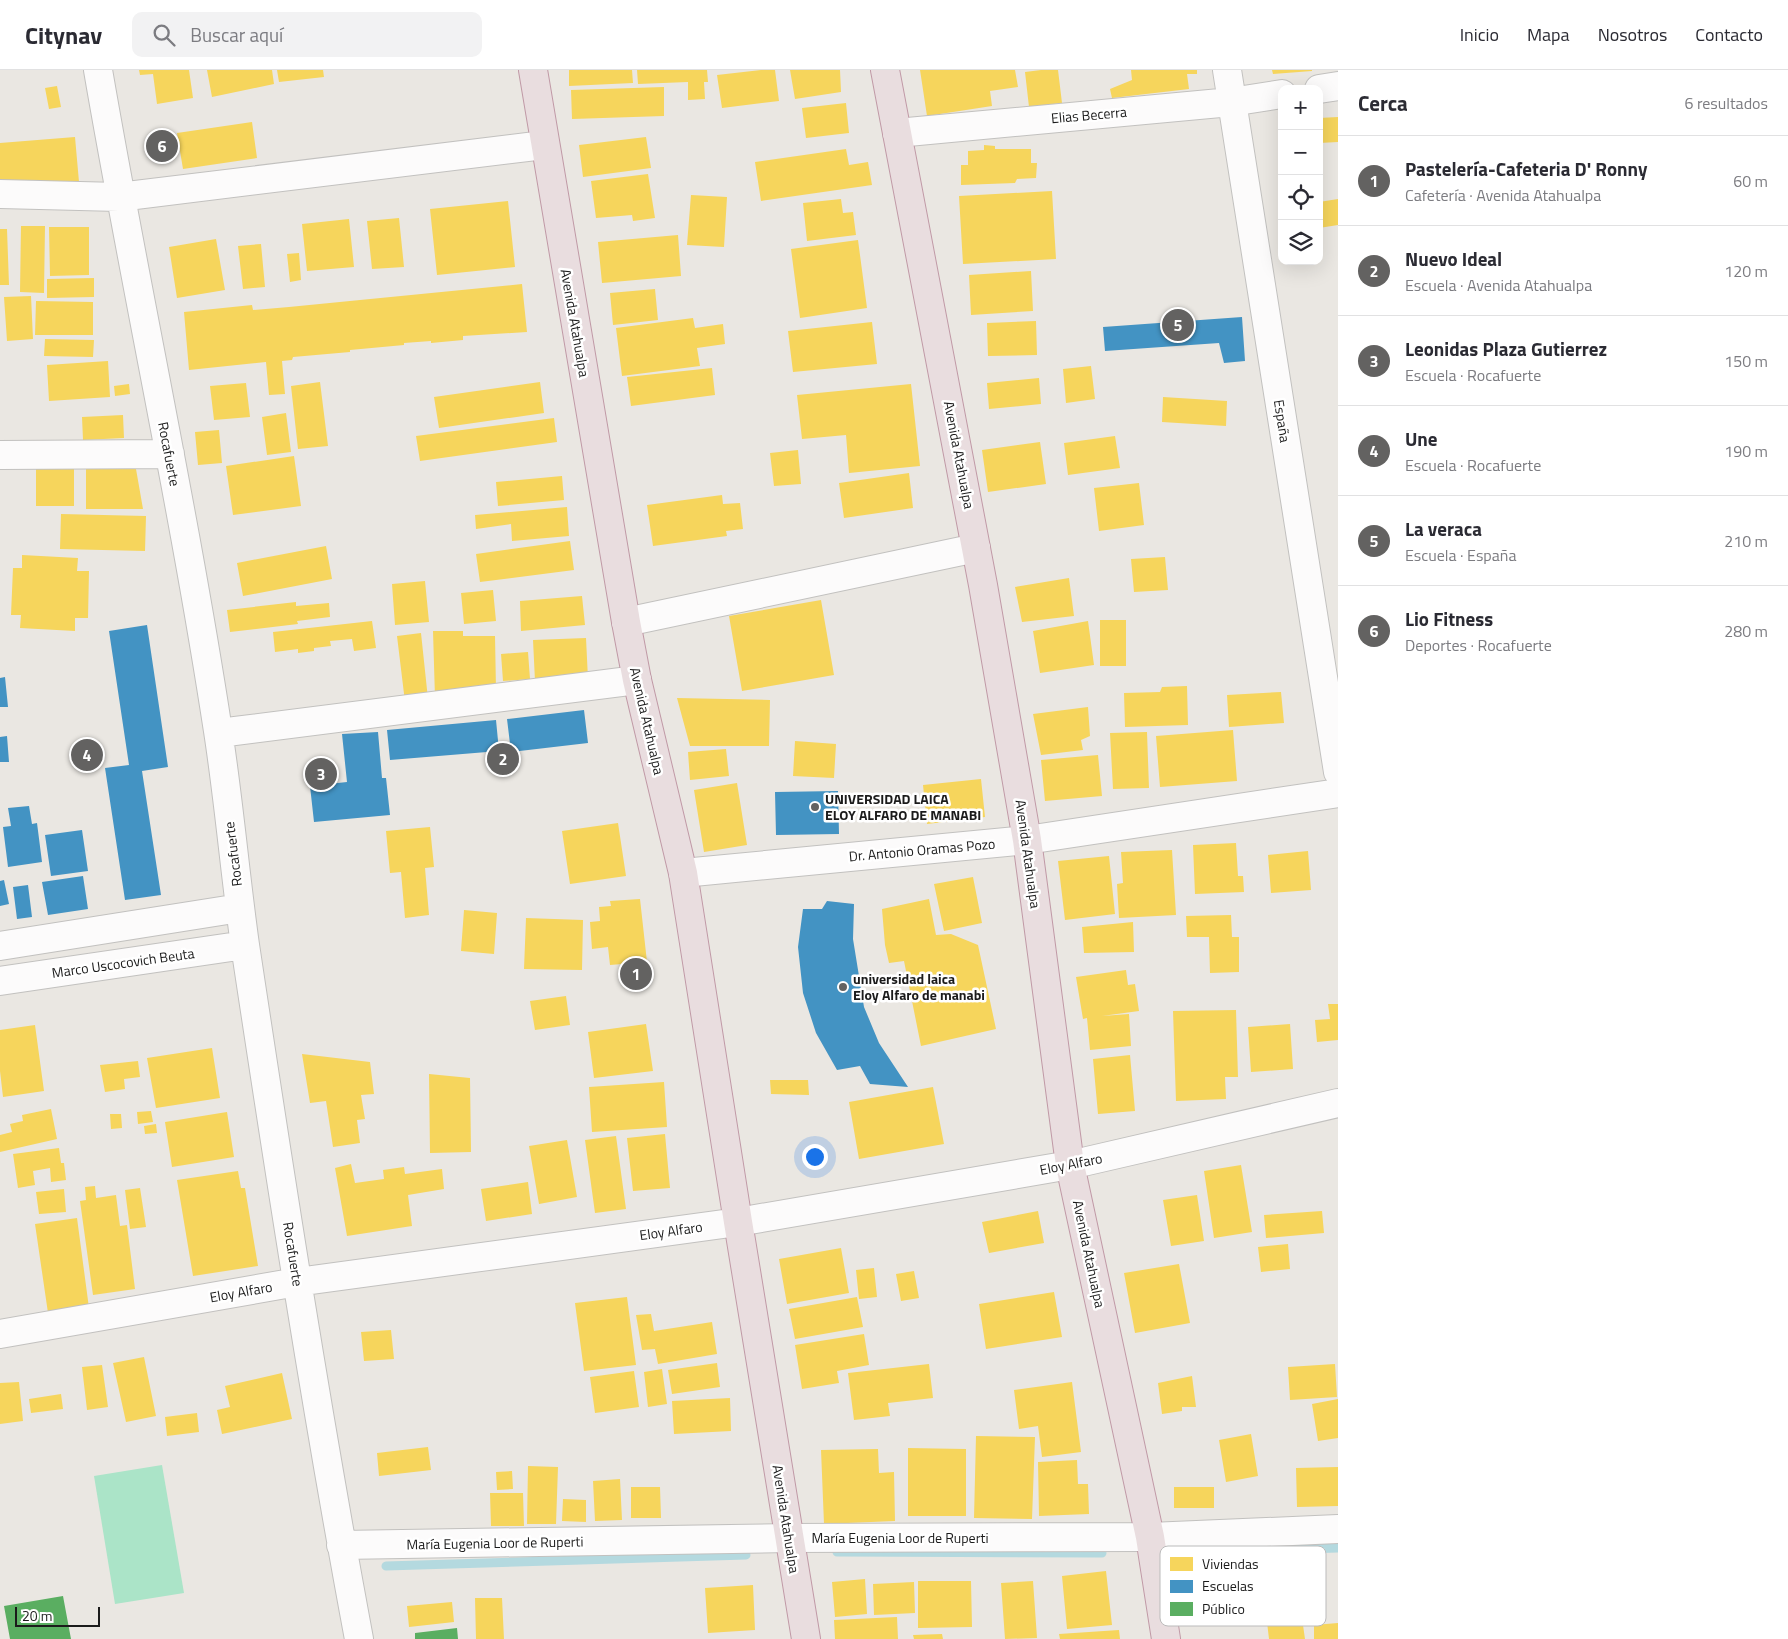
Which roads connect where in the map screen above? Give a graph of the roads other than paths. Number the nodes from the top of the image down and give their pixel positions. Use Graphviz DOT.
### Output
graph roads {
  1 [pos="98,70"];
  2 [pos="533,70"];
  3 [pos="885,70"];
  4 [pos="1227,70"];
  5 [pos="1338,86"];
  6 [pos="1323,88"];
  7 [pos="1278,95"];
  8 [pos="1231,102"];
  9 [pos="897,133"];
  10 [pos="544,145"];
  11 [pos="0,194"];
  12 [pos="119,197"];
  13 [pos="170,454"];
  14 [pos="0,455"];
  15 [pos="976,548"];
  16 [pos="626,622"];
  17 [pos="637,680"];
  18 [pos="219,733"];
  19 [pos="1338,772"];
  20 [pos="1338,793"];
  21 [pos="1027,840"];
  22 [pos="682,873"];
  23 [pos="240,908"];
  24 [pos="245,945"];
  25 [pos="0,946"];
  26 [pos="0,981"];
  27 [pos="1338,1102"];
  28 [pos="1070,1165"];
  29 [pos="738,1222"];
  30 [pos="297,1282"];
  31 [pos="0,1334"];
  32 [pos="1338,1529"];
  33 [pos="1150,1537"];
  34 [pos="790,1538"];
  35 [pos="341,1545"];
  36 [pos="1160,1601"];
  37 [pos="1164,1626"];
  38 [pos="359,1639"];
  39 [pos="806,1639"];
  40 [pos="1166,1639"];
  1 -- 12 [label="street, Rocafuerte"];
  2 -- 10 [label="highway, Avenida Atahualpa"];
  3 -- 9 [label="highway, Avenida Atahualpa"];
  4 -- 8 [label="street, España"];
  5 -- 6 [label="street"];
  7 -- 8 [label="street, Elias Becerra"];
  8 -- 9 [label="street, Elias Becerra"];
  8 -- 19 [label="street, España"];
  9 -- 15 [label="highway, Avenida Atahualpa"];
  10 -- 12 [label="street"];
  10 -- 16 [label="highway, Avenida Atahualpa"];
  11 -- 12 [label="street"];
  12 -- 13 [label="street, Rocafuerte"];
  13 -- 14 [label="street"];
  13 -- 18 [label="street, Rocafuerte"];
  15 -- 16 [label="street"];
  15 -- 21 [label="highway, Avenida Atahualpa"];
  16 -- 17 [label="highway, Avenida Atahualpa"];
  17 -- 18 [label="street"];
  17 -- 22 [label="highway, Avenida Atahualpa"];
  18 -- 23 [label="street, Rocafuerte"];
  20 -- 21 [label="street, Dr. Antonio Oramas Pozo"];
  21 -- 22 [label="street, Dr. Antonio Oramas Pozo"];
  21 -- 28 [label="highway, Avenida Atahualpa"];
  22 -- 29 [label="highway, Avenida Atahualpa"];
  23 -- 24 [label="street, Rocafuerte"];
  23 -- 25 [label="street"];
  24 -- 26 [label="street, Marco Uscocovich Beuta"];
  24 -- 30 [label="street, Rocafuerte"];
  27 -- 28 [label="street, Eloy Alfaro"];
  28 -- 29 [label="street, Eloy Alfaro"];
  28 -- 33 [label="highway, Avenida Atahualpa"];
  29 -- 30 [label="street, Eloy Alfaro"];
  29 -- 34 [label="highway, Avenida Atahualpa"];
  30 -- 31 [label="street, Eloy Alfaro"];
  30 -- 35 [label="street, Rocafuerte"];
  32 -- 33 [label="street, María Eugenia Loor de Ruperti"];
  33 -- 34 [label="street, María Eugenia Loor de Ruperti"];
  33 -- 36 [label="highway, Avenida Atahualpa"];
  34 -- 35 [label="street, María Eugenia Loor de Ruperti"];
  34 -- 39 [label="highway, Avenida Atahualpa"];
  35 -- 38 [label="street, Rocafuerte"];
  37 -- 40 [label="highway, Avenida Atahualpa"];
}
